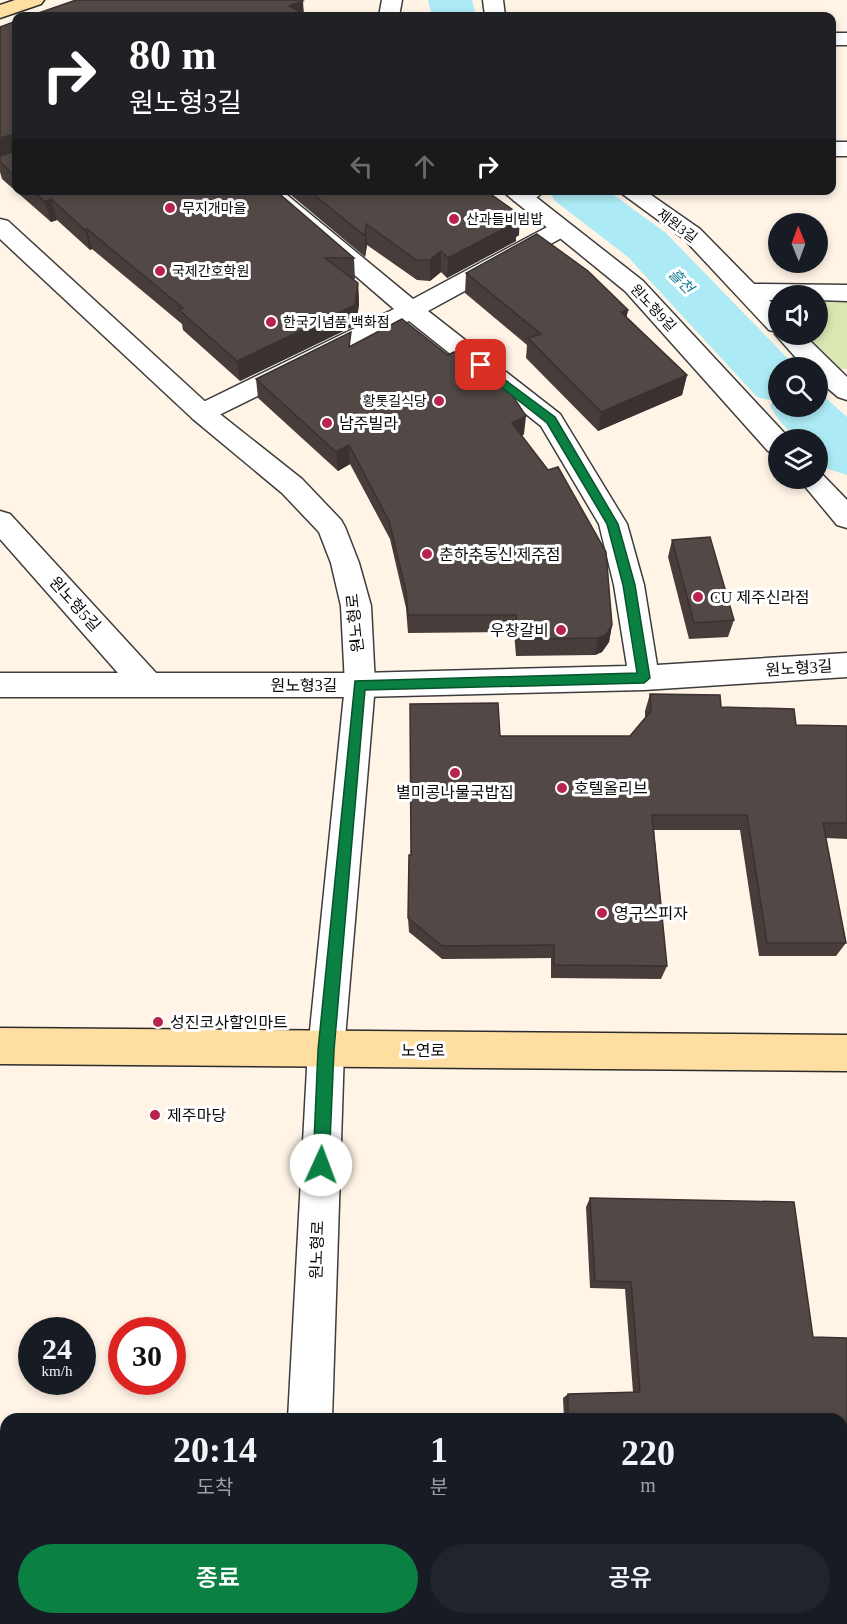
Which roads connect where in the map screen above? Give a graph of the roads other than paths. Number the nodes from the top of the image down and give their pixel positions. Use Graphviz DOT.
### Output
graph roads {
  1 [pos="34,0"];
  2 [pos="0,12"];
  3 [pos="273,195"];
  4 [pos="525,195"];
  5 [pos="635,195"];
  6 [pos="0,226"];
  7 [pos="559,230"];
  8 [pos="748,292"];
  9 [pos="847,293"];
  10 [pos="411,310"];
  11 [pos="768,313"];
  12 [pos="798,345"];
  13 [pos="847,391"];
  14 [pos="202,413"];
  15 [pos="768,433"];
  16 [pos="821,489"];
  17 [pos="847,518"];
  18 [pos="0,521"];
  19 [pos="847,665"];
  20 [pos="644,678"];
  21 [pos="0,685"];
  22 [pos="360,685"];
  23 [pos="149,686"];
  24 [pos="0,1046"];
  25 [pos="326,1050"];
  26 [pos="847,1053"];
  27 [pos="310,1413"];
  1 -- 2 [label="main road"];
  3 -- 10 [label="street"];
  4 -- 7 [label="street, 원노형9길"];
  5 -- 8 [label="street, 제원3길"];
  6 -- 14 [label="street, 원노형로"];
  7 -- 10 [label="street"];
  7 -- 15 [label="street, 원노형9길"];
  8 -- 9 [label="street"];
  8 -- 11 [label="street, 제원3길"];
  10 -- 14 [label="street"];
  10 -- 20 [label="street"];
  12 -- 13 [label="street"];
  14 -- 22 [label="street, 원노형로"];
  16 -- 17 [label="street"];
  18 -- 23 [label="street, 원노형5길"];
  19 -- 20 [label="street, 원노형3길"];
  20 -- 22 [label="street, 원노형3길"];
  21 -- 23 [label="street, 원노형3길"];
  22 -- 23 [label="street, 원노형3길"];
  22 -- 25 [label="street, 원노형로"];
  24 -- 25 [label="main road, 노연로"];
  25 -- 26 [label="main road, 노연로"];
  25 -- 27 [label="street, 원노형로"];
}
